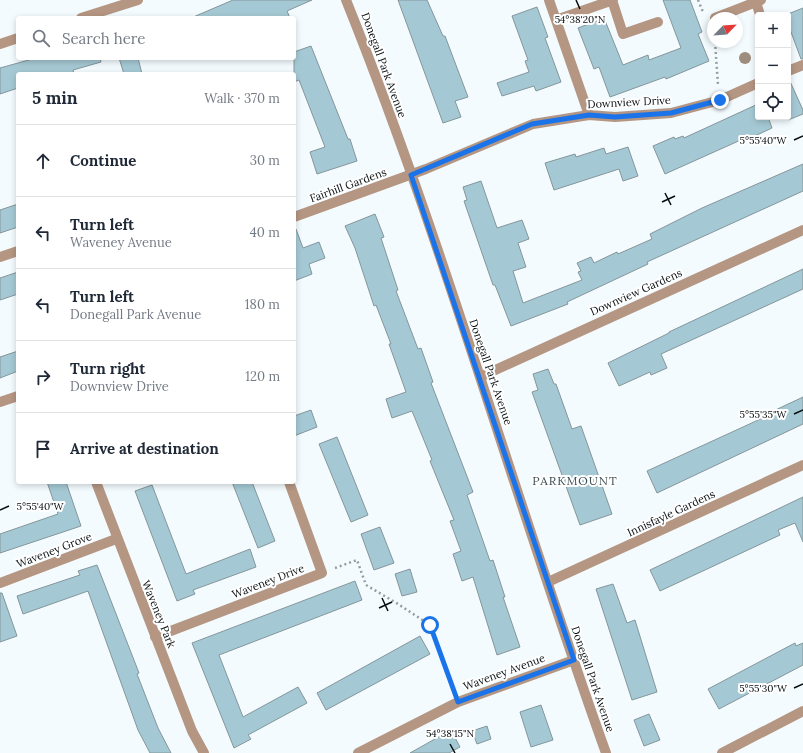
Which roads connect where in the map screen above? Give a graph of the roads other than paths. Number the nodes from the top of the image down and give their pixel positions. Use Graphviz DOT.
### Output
graph roads {
  1 [pos="138,0"];
  2 [pos="346,0"];
  3 [pos="549,0"];
  4 [pos="612,0"];
  5 [pos="758,1"];
  6 [pos="730,12"];
  7 [pos="760,12"];
  8 [pos="87,16"];
  9 [pos="556,20"];
  10 [pos="658,22"];
  11 [pos="16,39"];
  12 [pos="0,44"];
  13 [pos="803,65"];
  14 [pos="791,70"];
  15 [pos="756,84"];
  16 [pos="589,115"];
  17 [pos="411,175"];
  18 [pos="296,216"];
  19 [pos="803,230"];
  20 [pos="16,252"];
  21 [pos="0,257"];
  22 [pos="480,377"];
  23 [pos="16,397"];
  24 [pos="0,402"];
  25 [pos="803,465"];
  26 [pos="97,484"];
  27 [pos="290,484"];
  28 [pos="116,539"];
  29 [pos="548,582"];
  30 [pos="0,583"];
  31 [pos="155,637"];
  32 [pos="574,660"];
  33 [pos="801,716"];
  34 [pos="204,753"];
  35 [pos="358,753"];
  36 [pos="606,753"];
  37 [pos="722,753"];
  1 -- 8 [label="street"];
  2 -- 17 [label="street, Donegall Park Avenue"];
  3 -- 9 [label="street"];
  4 -- 9 [label="street"];
  4 -- 10 [label="street"];
  5 -- 6 [label="street"];
  5 -- 7 [label="street"];
  9 -- 16 [label="street"];
  11 -- 12 [label="street"];
  13 -- 14 [label="street"];
  15 -- 16 [label="street, Downview Drive"];
  16 -- 17 [label="street, Downview Drive"];
  17 -- 18 [label="street, Fairhill Gardens"];
  17 -- 22 [label="street, Donegall Park Avenue"];
  19 -- 22 [label="street, Downview Gardens"];
  20 -- 21 [label="street"];
  22 -- 29 [label="street, Donegall Park Avenue"];
  23 -- 24 [label="street"];
  25 -- 29 [label="street, Innisfayle Gardens"];
  26 -- 28 [label="street, Waveney Park"];
  27 -- 31 [label="street, Waveney Drive"];
  28 -- 30 [label="street, Waveney Grove"];
  28 -- 31 [label="street, Waveney Park"];
  29 -- 32 [label="street, Donegall Park Avenue"];
  31 -- 34 [label="street, Waveney Park"];
  32 -- 35 [label="street, Waveney Avenue"];
  32 -- 36 [label="street, Donegall Park Avenue"];
  33 -- 37 [label="street"];
}
